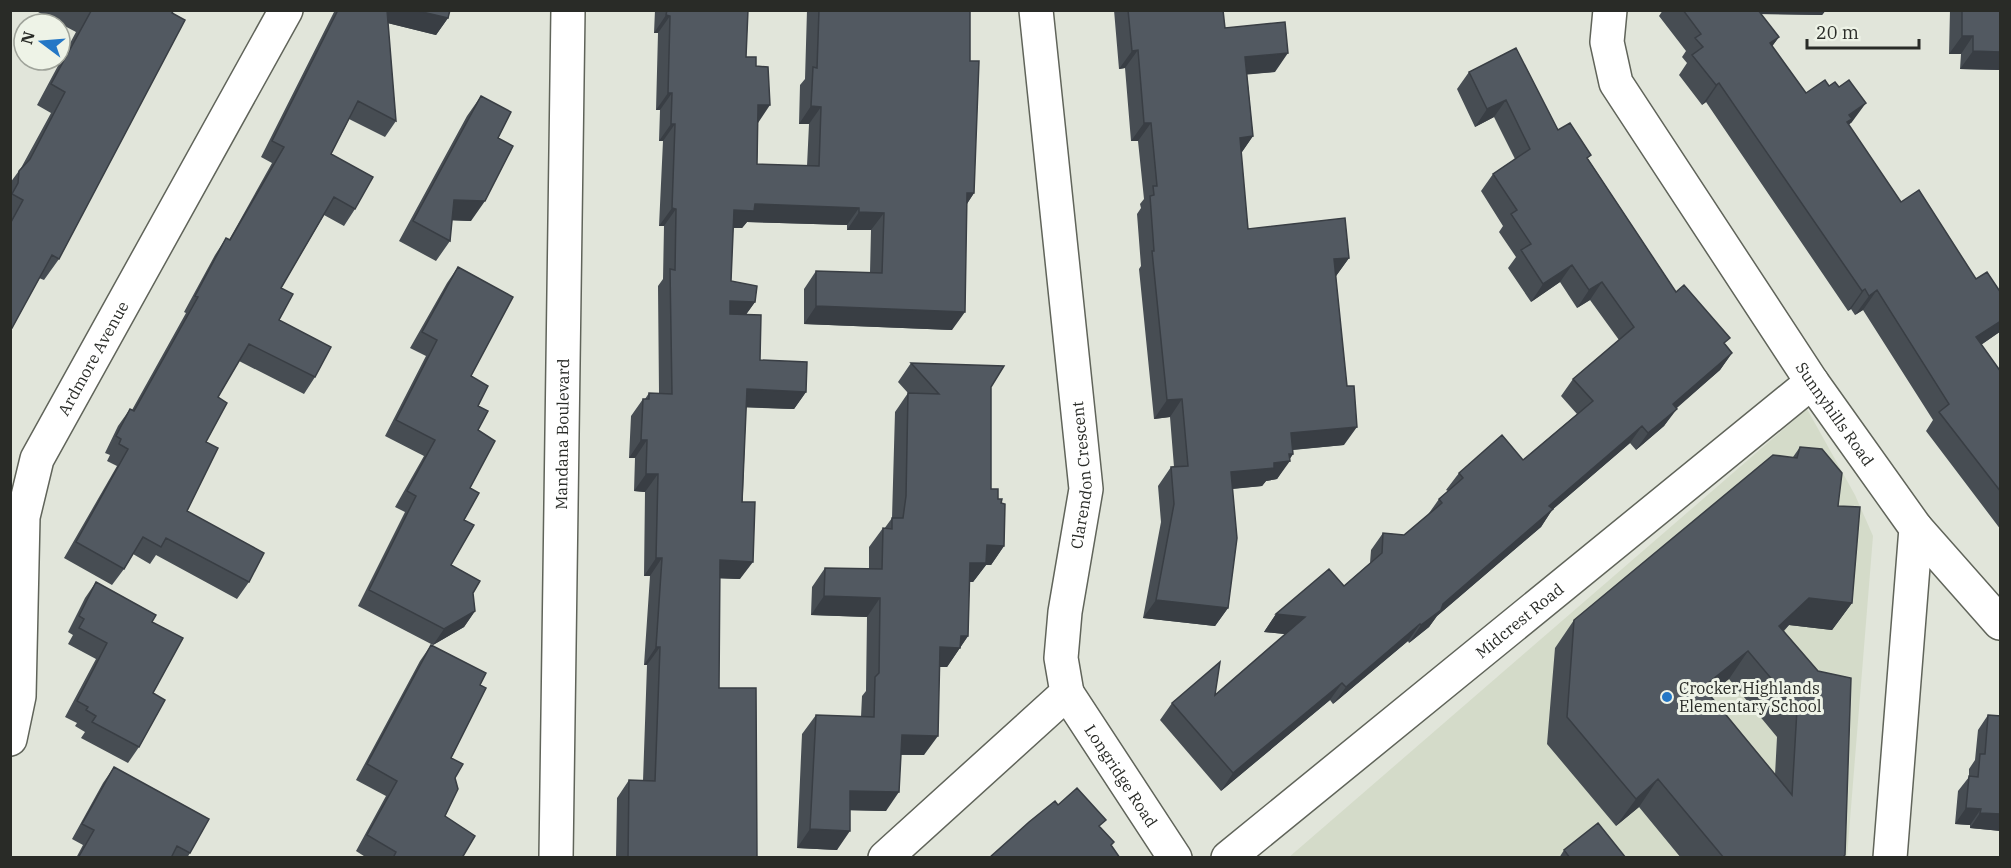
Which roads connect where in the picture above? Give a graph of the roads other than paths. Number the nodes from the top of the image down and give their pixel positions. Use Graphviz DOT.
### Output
graph roads {
  1 [pos="286,10"];
  2 [pos="568,10"];
  3 [pos="1036,10"];
  4 [pos="1610,10"];
  5 [pos="1812,382"];
  6 [pos="1916,528"];
  7 [pos="2001,623"];
  8 [pos="1067,693"];
  9 [pos="10,740"];
  10 [pos="556,858"];
  11 [pos="885,858"];
  12 [pos="1175,858"];
  13 [pos="1228,858"];
  14 [pos="1890,858"];
  1 -- 9 [label="street, Ardmore Avenue"];
  2 -- 10 [label="street, Mandana Boulevard"];
  3 -- 8 [label="street, Clarendon Crescent"];
  4 -- 5 [label="street, Sunnyhills Road"];
  5 -- 6 [label="street, Sunnyhills Road"];
  5 -- 13 [label="street, Midcrest Road"];
  6 -- 7 [label="street, Sunnyhills Road"];
  6 -- 14 [label="street"];
  8 -- 11 [label="street"];
  8 -- 12 [label="street, Longridge Road"];
}
